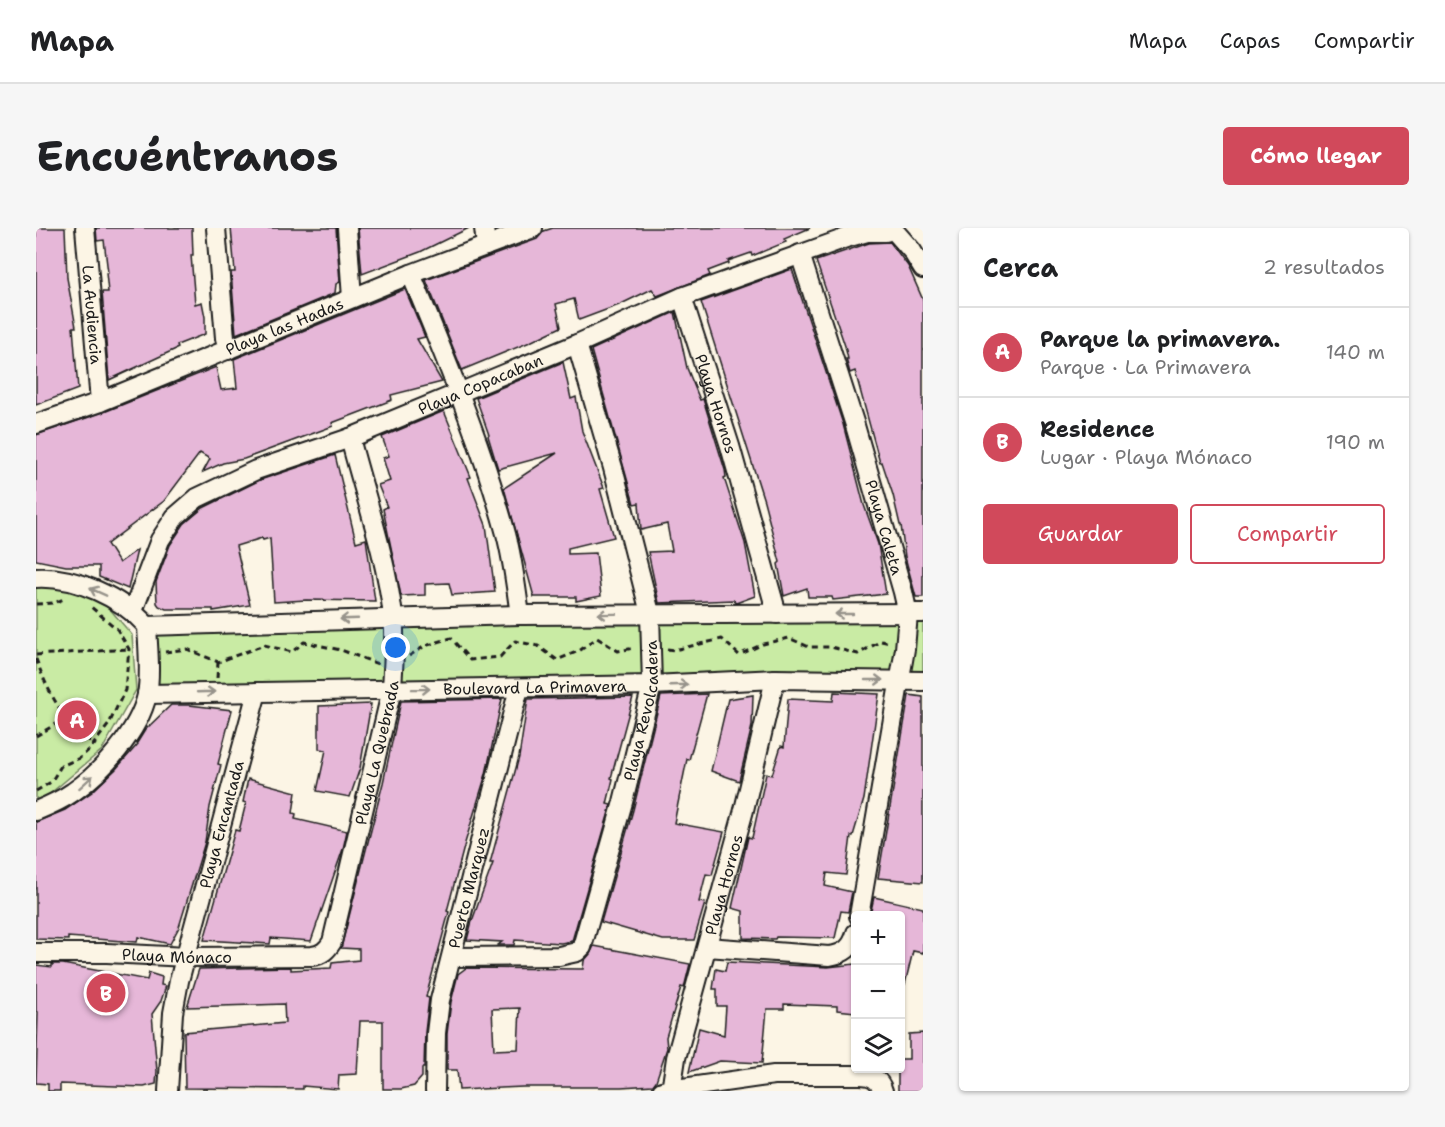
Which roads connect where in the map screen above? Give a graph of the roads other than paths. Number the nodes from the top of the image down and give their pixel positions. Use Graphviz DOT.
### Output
graph roads {
  1 [pos="85,228"];
  2 [pos="216,228"];
  3 [pos="347,228"];
  4 [pos="533,228"];
  5 [pos="884,228"];
  6 [pos="892,228"];
  7 [pos="843,233"];
  8 [pos="485,237"];
  9 [pos="800,254"];
  10 [pos="923,269"];
  11 [pos="411,274"];
  12 [pos="682,297"];
  13 [pos="352,298"];
  14 [pos="577,344"];
  15 [pos="228,350"];
  16 [pos="459,393"];
  17 [pos="100,402"];
  18 [pos="36,424"];
  19 [pos="350,438"];
  20 [pos="36,578"];
  21 [pos="133,611"];
  22 [pos="915,613"];
  23 [pos="650,614"];
  24 [pos="777,614"];
  25 [pos="520,615"];
  26 [pos="393,618"];
  27 [pos="147,626"];
  28 [pos="775,679"];
  29 [pos="900,680"];
  30 [pos="923,681"];
  31 [pos="652,685"];
  32 [pos="519,688"];
  33 [pos="392,689"];
  34 [pos="257,692"];
  35 [pos="147,694"];
  36 [pos="36,811"];
  37 [pos="859,911"];
  38 [pos="851,945"];
  39 [pos="707,947"];
  40 [pos="36,953"];
  41 [pos="319,955"];
  42 [pos="187,957"];
  43 [pos="453,957"];
  44 [pos="775,1083"];
  45 [pos="668,1090"];
  46 [pos="168,1091"];
  47 [pos="435,1091"];
  48 [pos="883,1091"];
  1 -- 17 [label="street, La Audiencia"];
  2 -- 15 [label="street"];
  3 -- 13 [label="street"];
  4 -- 8 [label="street, Playa las Hadas"];
  5 -- 7 [label="street, Playa Copacaban"];
  6 -- 10 [label="street"];
  7 -- 9 [label="street, Playa Copacaban"];
  8 -- 11 [label="street, Playa las Hadas"];
  9 -- 12 [label="street, Playa Copacaban"];
  9 -- 22 [label="street, Playa Caleta"];
  11 -- 13 [label="street, Playa las Hadas"];
  11 -- 16 [label="street"];
  12 -- 14 [label="street, Playa Copacaban"];
  12 -- 24 [label="street, Playa Hornos"];
  13 -- 15 [label="street, Playa las Hadas"];
  14 -- 16 [label="street, Playa Copacaban"];
  14 -- 23 [label="street, Playa Revolcadera"];
  15 -- 17 [label="street, Playa las Hadas"];
  16 -- 19 [label="street, Playa Copacaban"];
  16 -- 25 [label="street"];
  17 -- 18 [label="street, Playa las Hadas"];
  19 -- 21 [label="street, Playa Copacaban"];
  19 -- 26 [label="street, Playa La Quebrada"];
  21 -- 20 [label="street, one-way"];
  21 -- 27 [label="street"];
  22 -- 24 [label="street, one-way"];
  22 -- 29 [label="street, Playa Caleta"];
  23 -- 24 [label="street"];
  23 -- 25 [label="street, one-way"];
  23 -- 31 [label="street, Playa Revolcadera"];
  25 -- 26 [label="street"];
  26 -- 27 [label="street, one-way"];
  26 -- 33 [label="street, Playa La Quebrada"];
  27 -- 35 [label="street"];
  28 -- 29 [label="street, Boulevard La Primavera, one-way"];
  31 -- 28 [label="street, Boulevard La Primavera, one-way"];
  28 -- 39 [label="street, Playa Hornos"];
  29 -- 30 [label="street, Boulevard La Primavera"];
  29 -- 37 [label="street, Playa Caleta"];
  31 -- 32 [label="street, Boulevard La Primavera"];
  31 -- 43 [label="street, Playa Revolcadera"];
  33 -- 32 [label="street, Boulevard La Primavera, one-way"];
  32 -- 43 [label="street, Puerto Marquez"];
  33 -- 34 [label="street, Boulevard La Primavera"];
  33 -- 41 [label="street, Playa La Quebrada"];
  35 -- 34 [label="street, Boulevard La Primavera, one-way"];
  34 -- 42 [label="street, Playa Encantada"];
  36 -- 35 [label="street, one-way"];
  38 -- 39 [label="street"];
  39 -- 45 [label="street, Playa Hornos"];
  40 -- 42 [label="street, Playa Mónaco"];
  41 -- 42 [label="street, Playa Mónaco"];
  42 -- 46 [label="street, Playa Encantada"];
  43 -- 47 [label="street, Puerto Marquez"];
  44 -- 45 [label="street"];
  44 -- 48 [label="street"];
}
